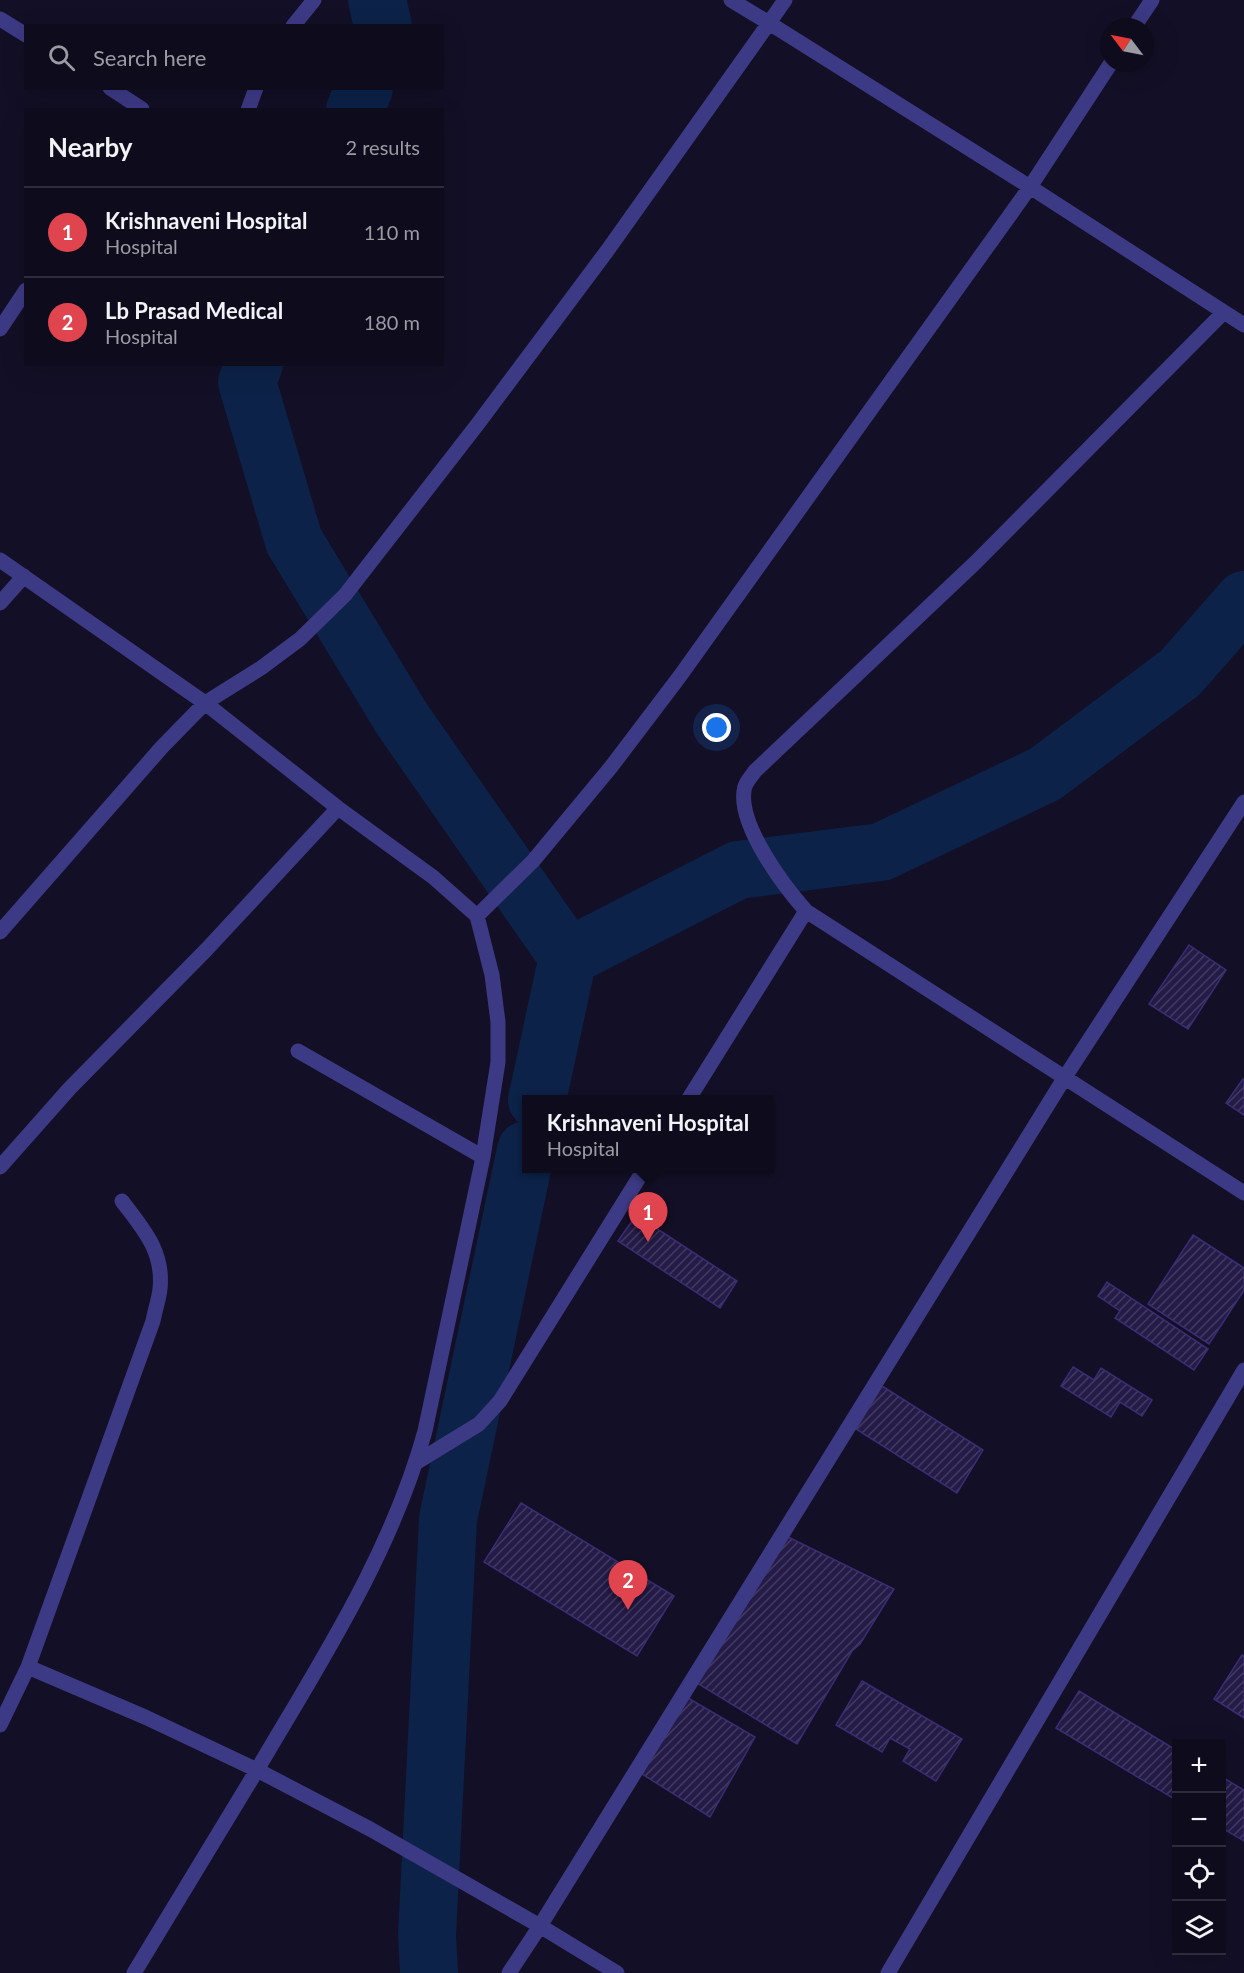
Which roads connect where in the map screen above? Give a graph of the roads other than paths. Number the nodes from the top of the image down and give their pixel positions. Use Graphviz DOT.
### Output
graph roads {
  1 [pos="313,0"];
  2 [pos="731,0"];
  3 [pos="785,0"];
  4 [pos="1152,0"];
  5 [pos="1140,18"];
  6 [pos="0,19"];
  7 [pos="769,23"];
  8 [pos="295,24"];
  9 [pos="24,34"];
  10 [pos="1105,72"];
  11 [pos="113,90"];
  12 [pos="255,90"];
  13 [pos="140,108"];
  14 [pos="249,108"];
  15 [pos="1030,187"];
  16 [pos="24,293"];
  17 [pos="1224,312"];
  18 [pos="1244,325"];
  19 [pos="0,329"];
  20 [pos="0,560"];
  21 [pos="24,576"];
  22 [pos="0,603"];
  23 [pos="205,703"];
  24 [pos="1244,802"];
  25 [pos="338,808"];
  26 [pos="806,911"];
  27 [pos="477,916"];
  28 [pos="0,932"];
  29 [pos="298,1051"];
  30 [pos="1065,1077"];
  31 [pos="691,1095"];
  32 [pos="483,1157"];
  33 [pos="0,1167"];
  34 [pos="642,1173"];
  35 [pos="1244,1193"];
  36 [pos="122,1201"];
  37 [pos="1244,1370"];
  38 [pos="417,1462"];
  39 [pos="28,1667"];
  40 [pos="0,1725"];
  41 [pos="257,1770"];
  42 [pos="540,1926"];
  43 [pos="134,1973"];
  44 [pos="509,1973"];
  45 [pos="617,1973"];
  46 [pos="888,1973"];
  1 -- 8 [label="street"];
  2 -- 7 [label="street"];
  3 -- 7 [label="street"];
  4 -- 5 [label="street"];
  6 -- 9 [label="street"];
  7 -- 15 [label="street"];
  7 -- 23 [label="street"];
  10 -- 15 [label="street"];
  11 -- 13 [label="street"];
  12 -- 14 [label="street"];
  15 -- 17 [label="street"];
  15 -- 27 [label="street"];
  16 -- 19 [label="street"];
  17 -- 18 [label="street"];
  17 -- 26 [label="street"];
  20 -- 21 [label="street"];
  21 -- 22 [label="street"];
  21 -- 23 [label="street"];
  23 -- 25 [label="street"];
  23 -- 28 [label="street"];
  24 -- 30 [label="street"];
  25 -- 27 [label="street"];
  25 -- 33 [label="street"];
  26 -- 30 [label="street"];
  26 -- 31 [label="street"];
  27 -- 32 [label="street"];
  29 -- 32 [label="street"];
  30 -- 35 [label="street"];
  30 -- 42 [label="street"];
  32 -- 38 [label="street"];
  34 -- 38 [label="street"];
  36 -- 39 [label="street"];
  37 -- 46 [label="street"];
  38 -- 41 [label="street"];
  39 -- 40 [label="street"];
  39 -- 41 [label="street"];
  41 -- 42 [label="street"];
  41 -- 43 [label="street"];
  42 -- 44 [label="street"];
  42 -- 45 [label="street"];
}
